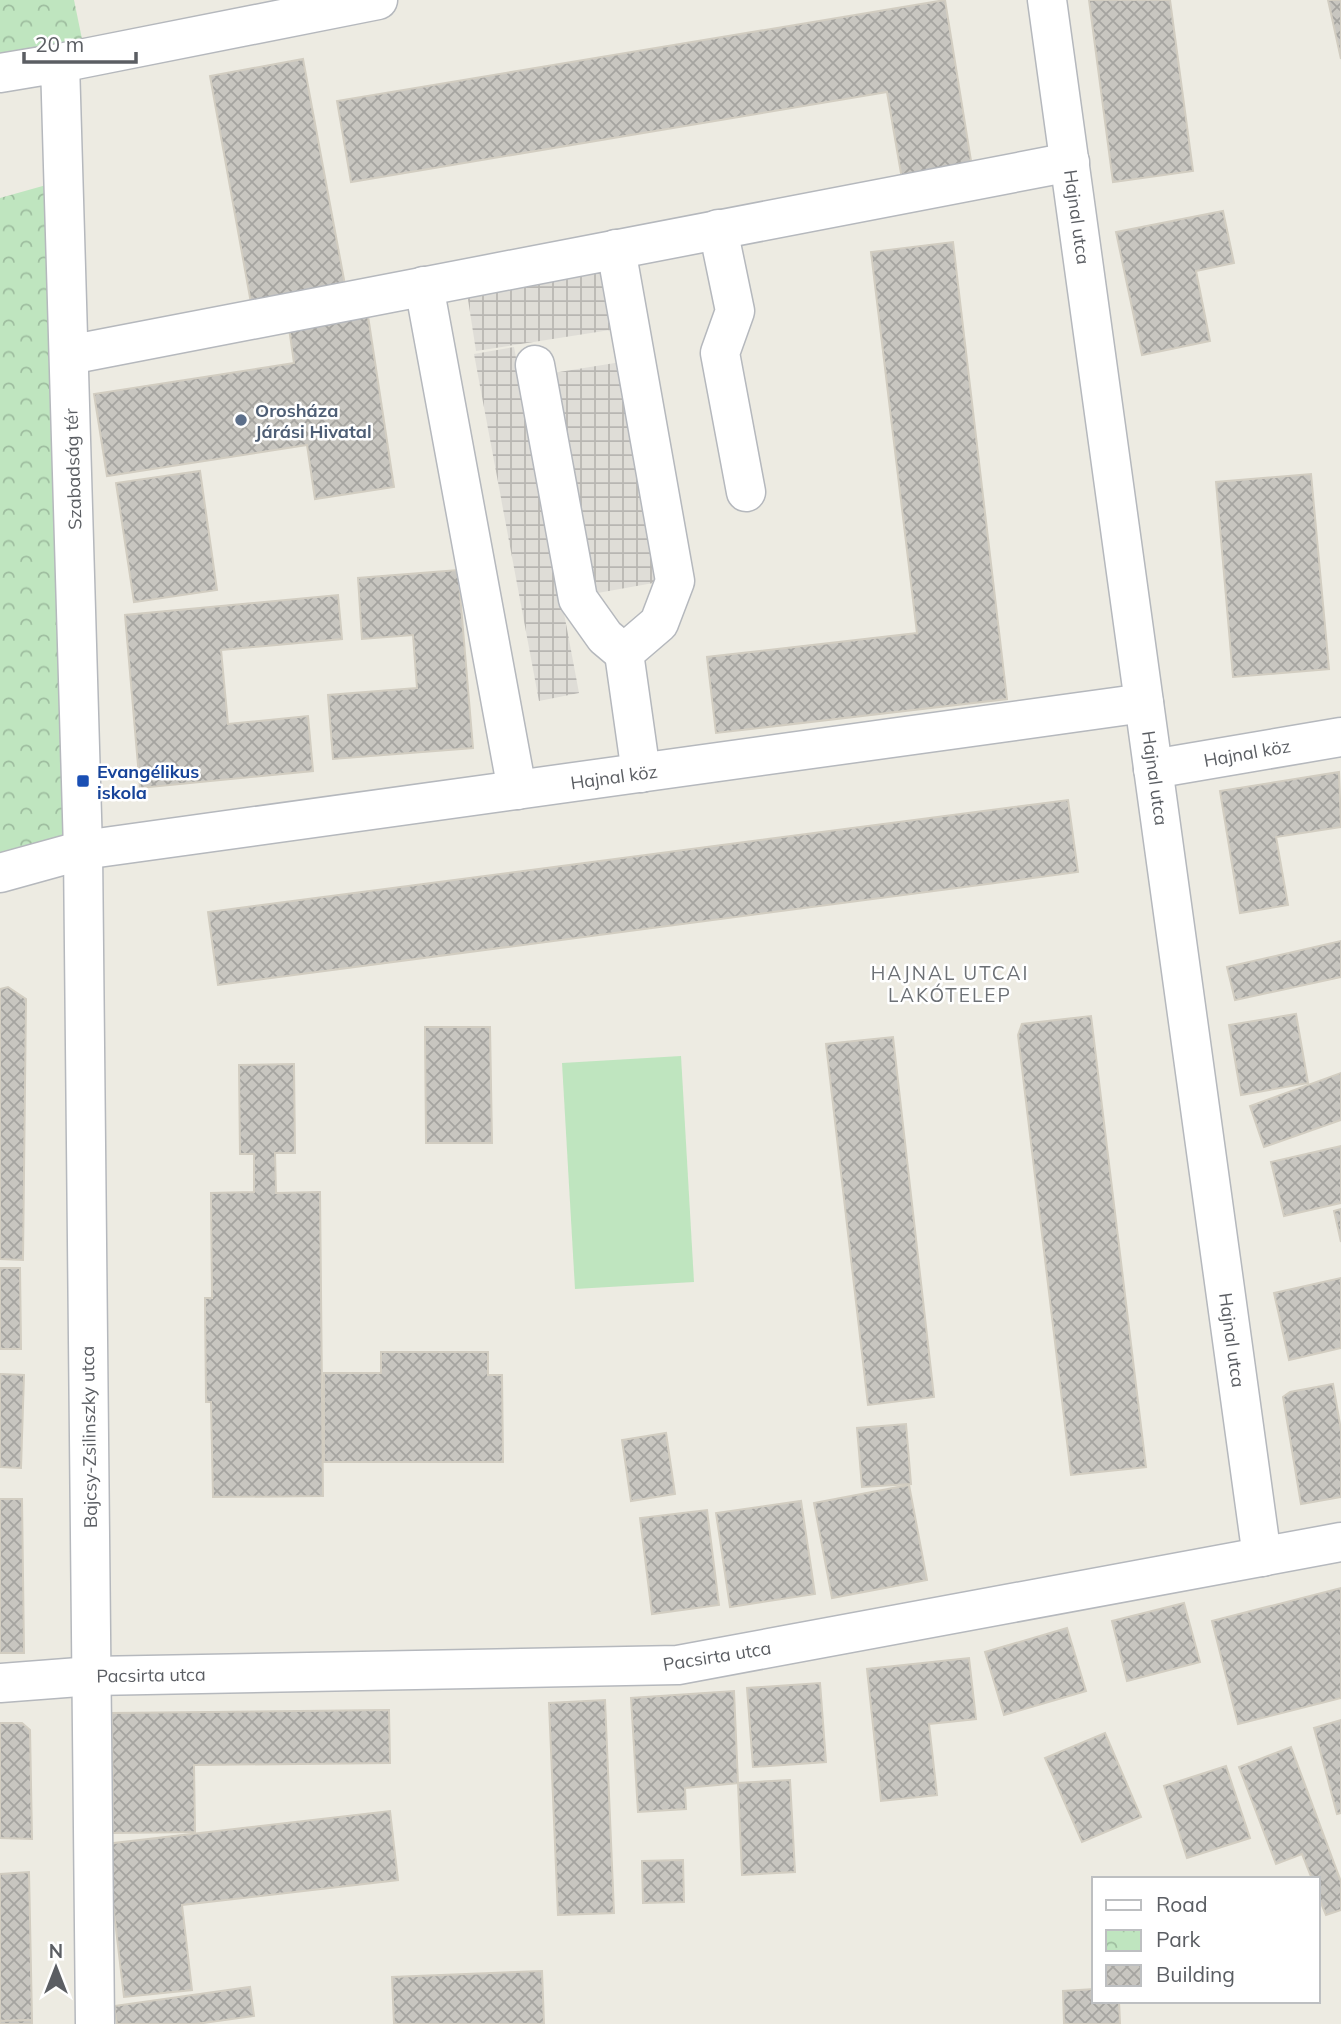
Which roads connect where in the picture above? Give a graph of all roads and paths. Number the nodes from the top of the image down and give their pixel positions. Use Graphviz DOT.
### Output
graph roads {
  1 [pos="378,0"];
  2 [pos="1047,0"];
  3 [pos="60,63"];
  4 [pos="0,73"];
  5 [pos="1070,162"];
  6 [pos="718,229"];
  7 [pos="616,249"];
  8 [pos="424,286"];
  9 [pos="69,355"];
  10 [pos="535,365"];
  11 [pos="746,492"];
  12 [pos="624,653"];
  13 [pos="1144,703"];
  14 [pos="1341,737"];
  15 [pos="1153,769"];
  16 [pos="641,773"];
  17 [pos="517,790"];
  18 [pos="83,850"];
  19 [pos="0,873"];
  20 [pos="1341,1542"];
  21 [pos="1262,1557"];
  22 [pos="92,1676"];
  23 [pos="0,1684"];
  24 [pos="95,2024"];
  1 -- 3 [label="street"];
  2 -- 5 [label="street, Hajnal utca"];
  3 -- 4 [label="street"];
  3 -- 9 [label="street, Szabadság tér"];
  5 -- 6 [label="street"];
  5 -- 13 [label="street, Hajnal utca"];
  6 -- 7 [label="street"];
  6 -- 11 [label="street"];
  7 -- 8 [label="street"];
  7 -- 12 [label="street"];
  8 -- 9 [label="street"];
  8 -- 17 [label="street"];
  9 -- 18 [label="street, Szabadság tér"];
  10 -- 12 [label="street"];
  12 -- 16 [label="street"];
  13 -- 15 [label="street, Hajnal utca"];
  13 -- 16 [label="street, Hajnal köz"];
  14 -- 15 [label="street, Hajnal köz"];
  15 -- 21 [label="street, Hajnal utca"];
  16 -- 17 [label="street, Hajnal köz"];
  17 -- 18 [label="street, Hajnal köz"];
  18 -- 19 [label="street"];
  18 -- 22 [label="street, Bajcsy-Zsilinszky utca"];
  20 -- 21 [label="street, Pacsirta utca"];
  21 -- 22 [label="street, Pacsirta utca"];
  22 -- 23 [label="street, Pacsirta utca"];
  22 -- 24 [label="street, Bajcsy-Zsilinszky utca"];
}
